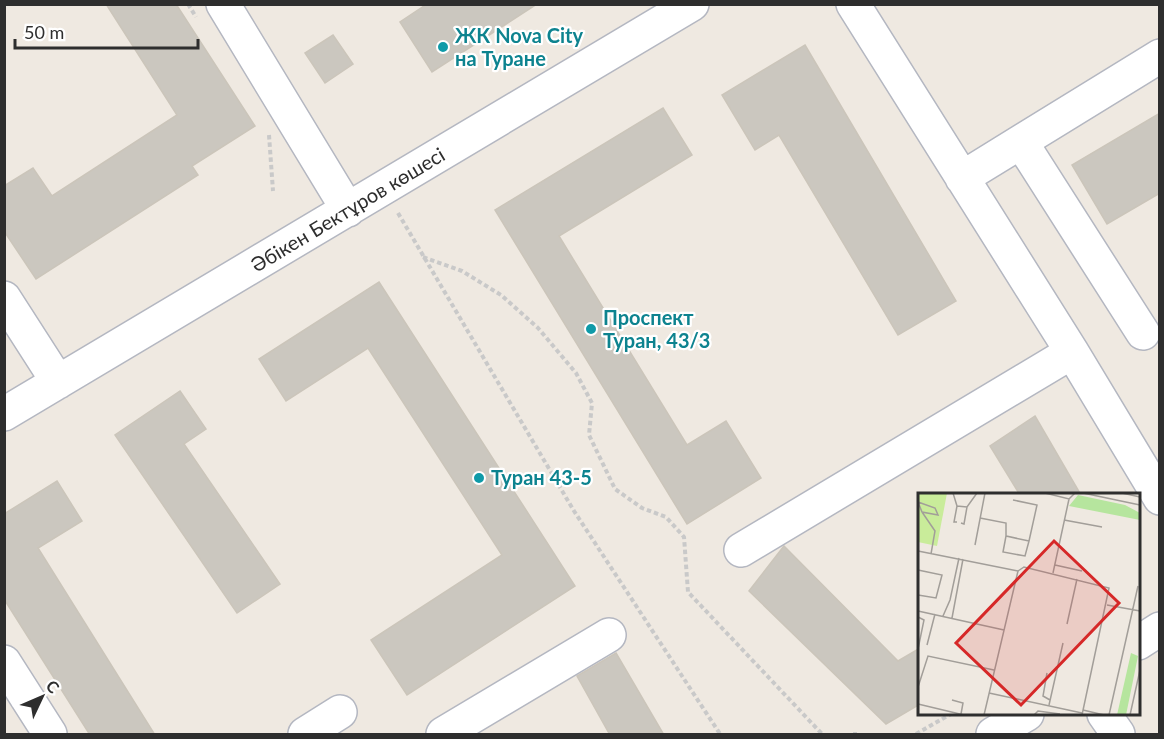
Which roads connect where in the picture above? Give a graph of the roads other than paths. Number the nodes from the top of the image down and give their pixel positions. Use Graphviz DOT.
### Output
graph roads {
  1 [pos="692,4"];
  2 [pos="853,4"];
  3 [pos="212,14"];
  4 [pos="1160,56"];
  5 [pos="1021,142"];
  6 [pos="962,178"];
  7 [pos="348,210"];
  8 [pos="4,298"];
  9 [pos="1143,333"];
  10 [pos="1072,352"];
  11 [pos="58,382"];
  12 [pos="4,414"];
  13 [pos="1160,498"];
  14 [pos="741,550"];
  15 [pos="1160,629"];
  16 [pos="609,635"];
  17 [pos="1140,642"];
  18 [pos="4,662"];
  19 [pos="340,712"];
  20 [pos="1026,715"];
  21 [pos="1105,715"];
  22 [pos="50,735"];
  23 [pos="305,735"];
  24 [pos="443,735"];
  25 [pos="993,735"];
  26 [pos="1118,735"];
  1 -- 7 [label="street, Әбікен Бектұров көшесі"];
  2 -- 6 [label="street"];
  3 -- 7 [label="street"];
  4 -- 5 [label="street"];
  5 -- 6 [label="street"];
  5 -- 9 [label="street"];
  6 -- 10 [label="street"];
  7 -- 11 [label="street, Әбікен Бектұров көшесі"];
  8 -- 11 [label="street"];
  10 -- 13 [label="street"];
  10 -- 14 [label="street"];
  11 -- 12 [label="street, Әбікен Бектұров көшесі"];
  15 -- 17 [label="street"];
  16 -- 24 [label="street"];
  18 -- 22 [label="street"];
  19 -- 23 [label="street"];
  20 -- 25 [label="street"];
  21 -- 26 [label="street"];
}
